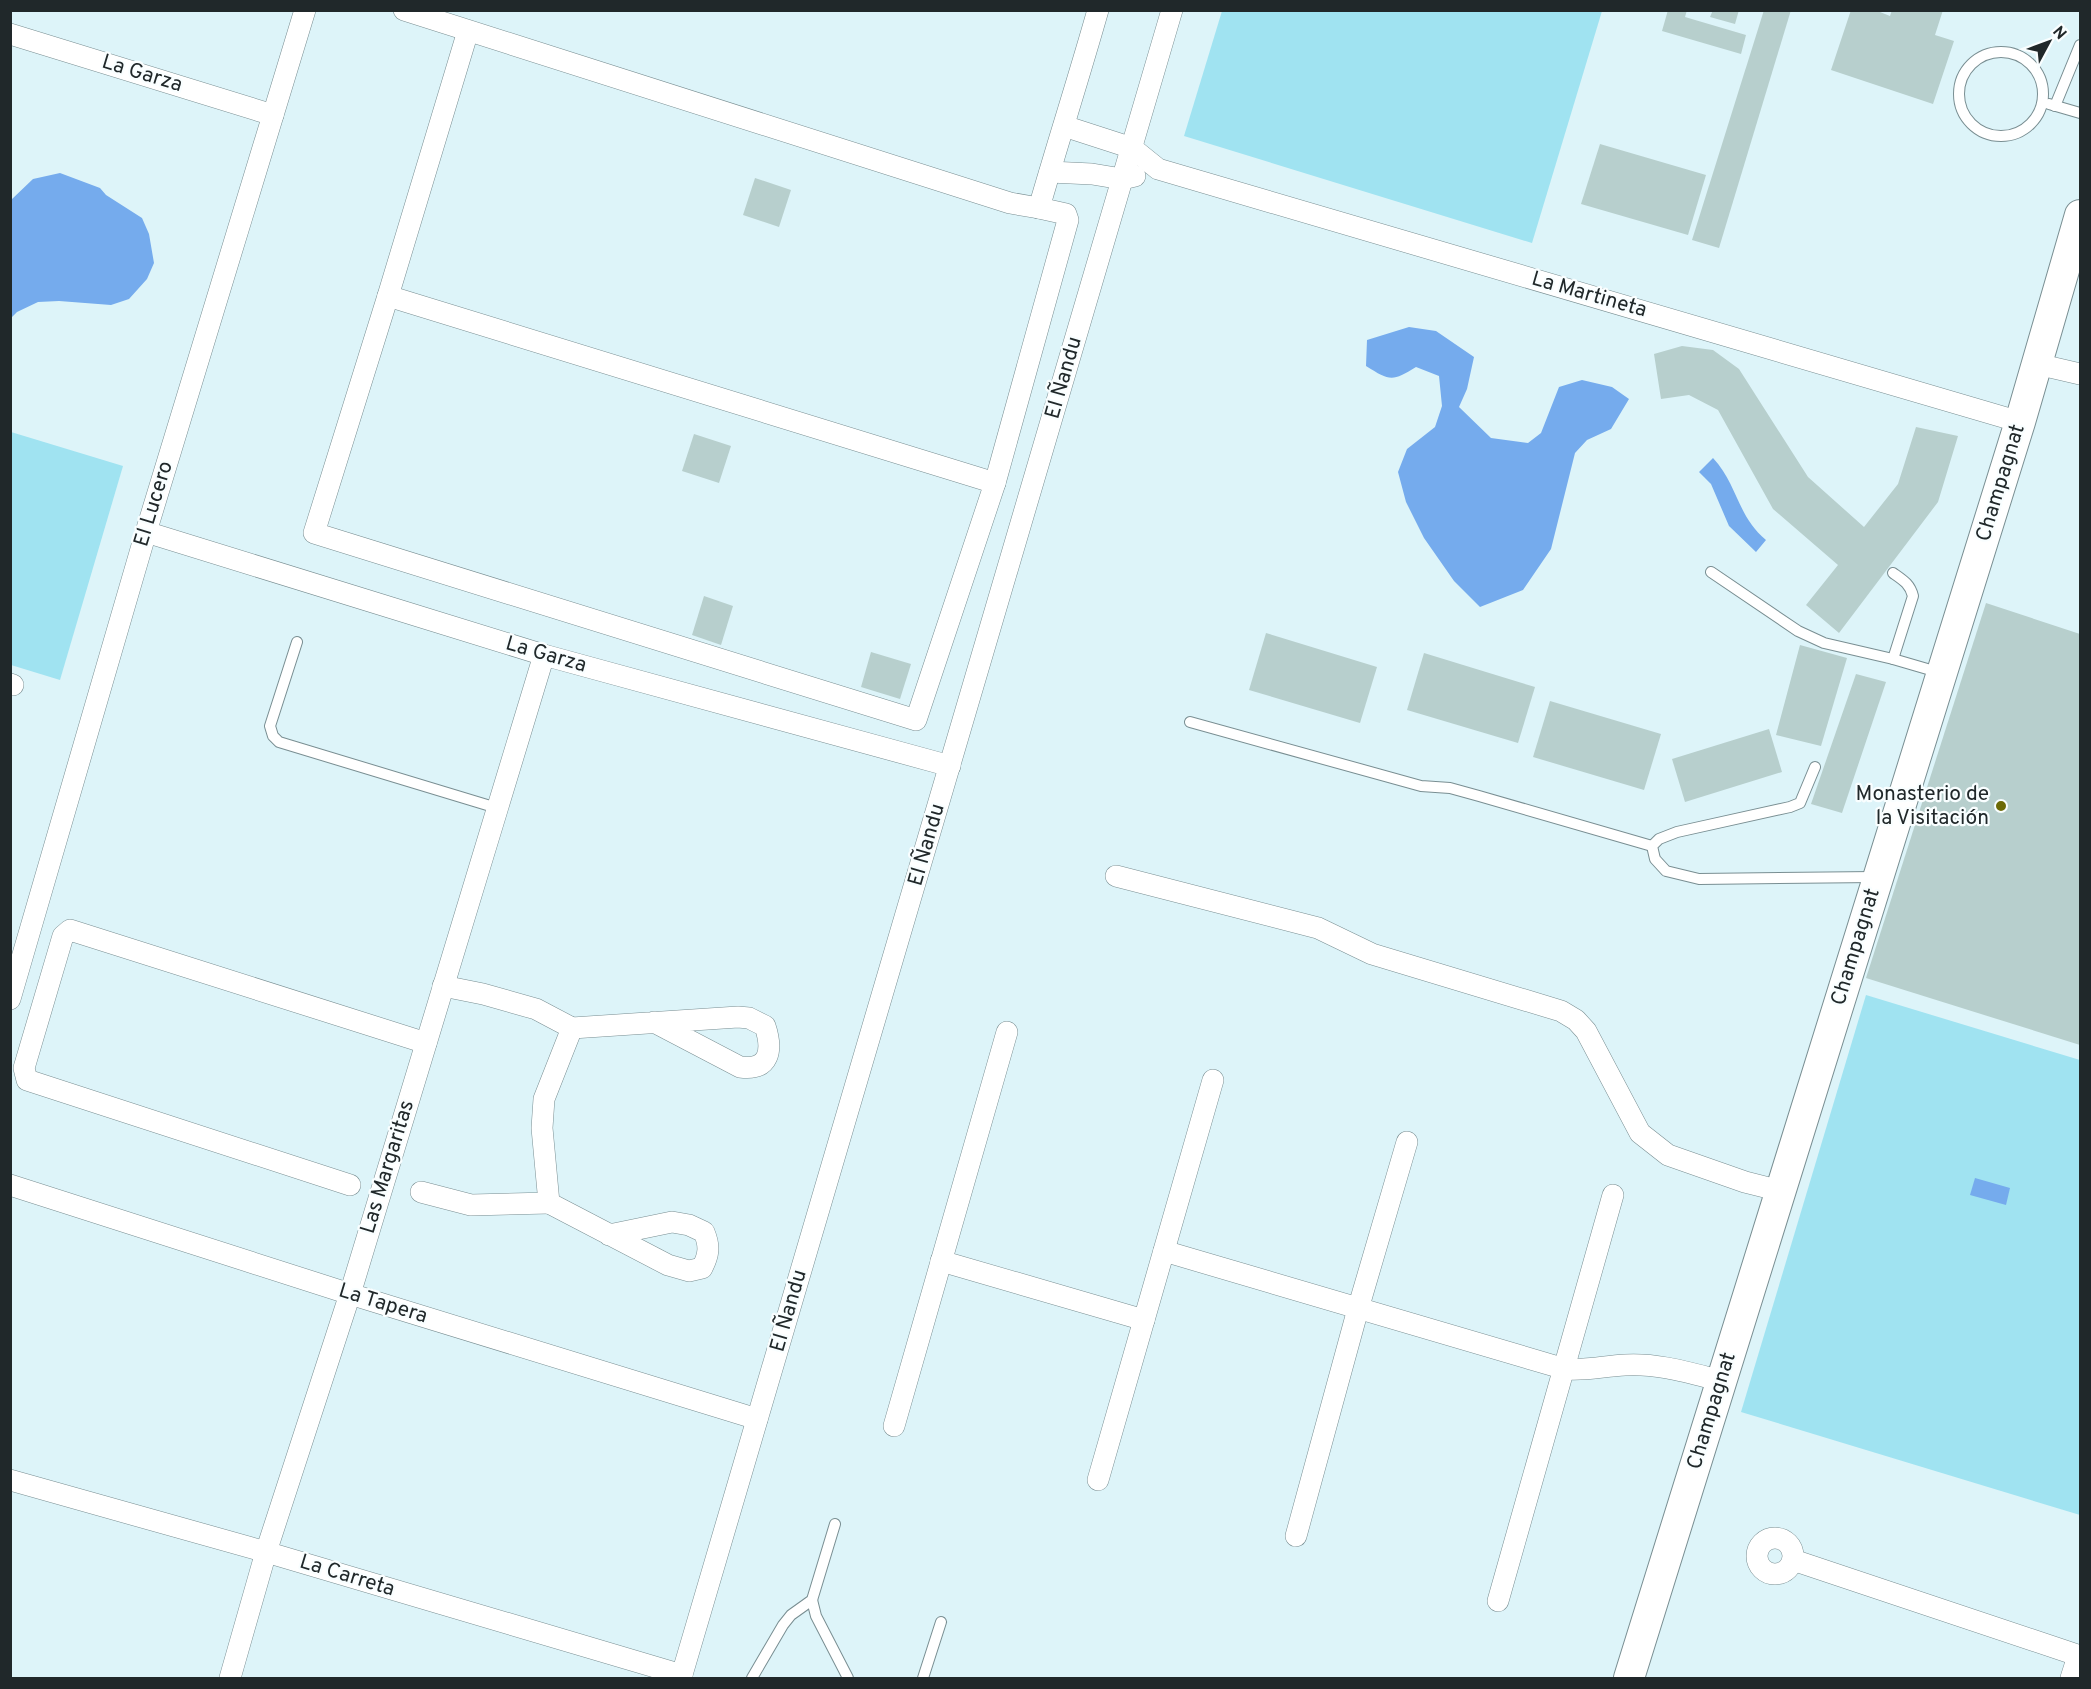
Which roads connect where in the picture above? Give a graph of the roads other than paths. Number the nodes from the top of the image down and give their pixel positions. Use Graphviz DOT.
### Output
graph roads {
  1 [pos="305,10"];
  2 [pos="404,10"];
  3 [pos="1098,10"];
  4 [pos="1172,10"];
  5 [pos="468,30"];
  6 [pos="10,34"];
  7 [pos="2080,45"];
  8 [pos="2043,102"];
  9 [pos="2055,106"];
  10 [pos="2080,113"];
  11 [pos="273,115"];
  12 [pos="1065,126"];
  13 [pos="1132,148"];
  14 [pos="1158,169"];
  15 [pos="1050,172"];
  16 [pos="1122,179"];
  17 [pos="1039,208"];
  18 [pos="2080,215"];
  19 [pos="388,296"];
  20 [pos="2037,364"];
  21 [pos="2080,374"];
  22 [pos="2020,422"];
  23 [pos="995,483"];
  24 [pos="146,532"];
  25 [pos="1712,572"];
  26 [pos="1893,573"];
  27 [pos="297,642"];
  28 [pos="544,655"];
  29 [pos="1893,659"];
  30 [pos="1941,673"];
  31 [pos="1190,722"];
  32 [pos="950,766"];
  33 [pos="1815,767"];
  34 [pos="497,808"];
  35 [pos="1652,846"];
  36 [pos="1116,876"];
  37 [pos="1878,877"];
  38 [pos="443,986"];
  39 [pos="10,999"];
  40 [pos="654,1022"];
  41 [pos="572,1028"];
  42 [pos="1007,1032"];
  43 [pos="426,1043"];
  44 [pos="1213,1080"];
  45 [pos="1407,1143"];
  46 [pos="10,1185"];
  47 [pos="350,1185"];
  48 [pos="1781,1191"];
  49 [pos="421,1192"];
  50 [pos="1613,1195"];
  51 [pos="549,1203"];
  52 [pos="609,1235"];
  53 [pos="1164,1251"];
  54 [pos="941,1261"];
  55 [pos="350,1294"];
  56 [pos="1358,1309"];
  57 [pos="1144,1320"];
  58 [pos="1565,1369"];
  59 [pos="1722,1381"];
  60 [pos="757,1419"];
  61 [pos="894,1426"];
  62 [pos="10,1480"];
  63 [pos="1098,1480"];
  64 [pos="836,1524"];
  65 [pos="1296,1536"];
  66 [pos="266,1552"];
  67 [pos="1793,1560"];
  68 [pos="812,1600"];
  69 [pos="1498,1601"];
  70 [pos="941,1622"];
  71 [pos="2079,1656"];
  72 [pos="681,1677"];
  73 [pos="230,1678"];
  74 [pos="752,1678"];
  75 [pos="849,1678"];
  76 [pos="923,1678"];
  77 [pos="1629,1678"];
  78 [pos="2071,1678"];
  1 -- 11 [label="street, El Lucero"];
  2 -- 5 [label="street"];
  3 -- 12 [label="street"];
  4 -- 13 [label="street, El Ñandu"];
  5 -- 17 [label="street"];
  5 -- 19 [label="street"];
  6 -- 11 [label="street, La Garza"];
  7 -- 9 [label="lane"];
  8 -- 8 [label="lane"];
  8 -- 9 [label="lane"];
  9 -- 10 [label="lane"];
  11 -- 24 [label="street, El Lucero"];
  12 -- 13 [label="street"];
  12 -- 15 [label="street"];
  13 -- 14 [label="street"];
  13 -- 16 [label="street, El Ñandu"];
  14 -- 16 [label="street"];
  14 -- 22 [label="street, La Martineta"];
  15 -- 16 [label="street"];
  15 -- 17 [label="street"];
  16 -- 32 [label="street, El Ñandu"];
  17 -- 23 [label="street"];
  18 -- 20 [label="street, Champagnat"];
  19 -- 23 [label="street"];
  19 -- 23 [label="street"];
  20 -- 21 [label="street"];
  20 -- 22 [label="street, Champagnat"];
  22 -- 30 [label="street, Champagnat"];
  24 -- 28 [label="street, La Garza"];
  24 -- 39 [label="street, El Lucero"];
  25 -- 29 [label="lane"];
  26 -- 29 [label="lane"];
  27 -- 34 [label="lane"];
  28 -- 32 [label="street, La Garza"];
  28 -- 34 [label="street, Las Margaritas"];
  29 -- 30 [label="lane"];
  30 -- 37 [label="street, Champagnat"];
  31 -- 35 [label="lane"];
  32 -- 60 [label="street, El Ñandu"];
  33 -- 35 [label="lane"];
  34 -- 38 [label="street, Las Margaritas"];
  35 -- 37 [label="lane"];
  36 -- 48 [label="street"];
  37 -- 48 [label="street, Champagnat"];
  38 -- 41 [label="street"];
  38 -- 43 [label="street, Las Margaritas"];
  40 -- 40 [label="street"];
  40 -- 41 [label="street"];
  41 -- 51 [label="street"];
  42 -- 54 [label="street"];
  43 -- 47 [label="street"];
  43 -- 55 [label="street, Las Margaritas"];
  44 -- 53 [label="street"];
  45 -- 56 [label="street"];
  46 -- 55 [label="street, La Tapera"];
  48 -- 59 [label="street, Champagnat"];
  49 -- 51 [label="street"];
  50 -- 58 [label="street"];
  51 -- 52 [label="street"];
  53 -- 56 [label="street"];
  53 -- 57 [label="street"];
  54 -- 57 [label="street"];
  54 -- 61 [label="street"];
  55 -- 60 [label="street, La Tapera"];
  55 -- 66 [label="street, Las Margaritas"];
  56 -- 58 [label="street"];
  56 -- 65 [label="street"];
  57 -- 63 [label="street"];
  58 -- 59 [label="street"];
  58 -- 69 [label="street"];
  59 -- 77 [label="street, Champagnat"];
  60 -- 72 [label="street, El Ñandu"];
  62 -- 66 [label="street, La Carreta"];
  64 -- 68 [label="lane"];
  66 -- 72 [label="street, La Carreta"];
  66 -- 73 [label="street, Las Margaritas"];
  67 -- 71 [label="street"];
  68 -- 74 [label="lane"];
  68 -- 75 [label="lane"];
  70 -- 76 [label="lane"];
  71 -- 78 [label="street"];
}
